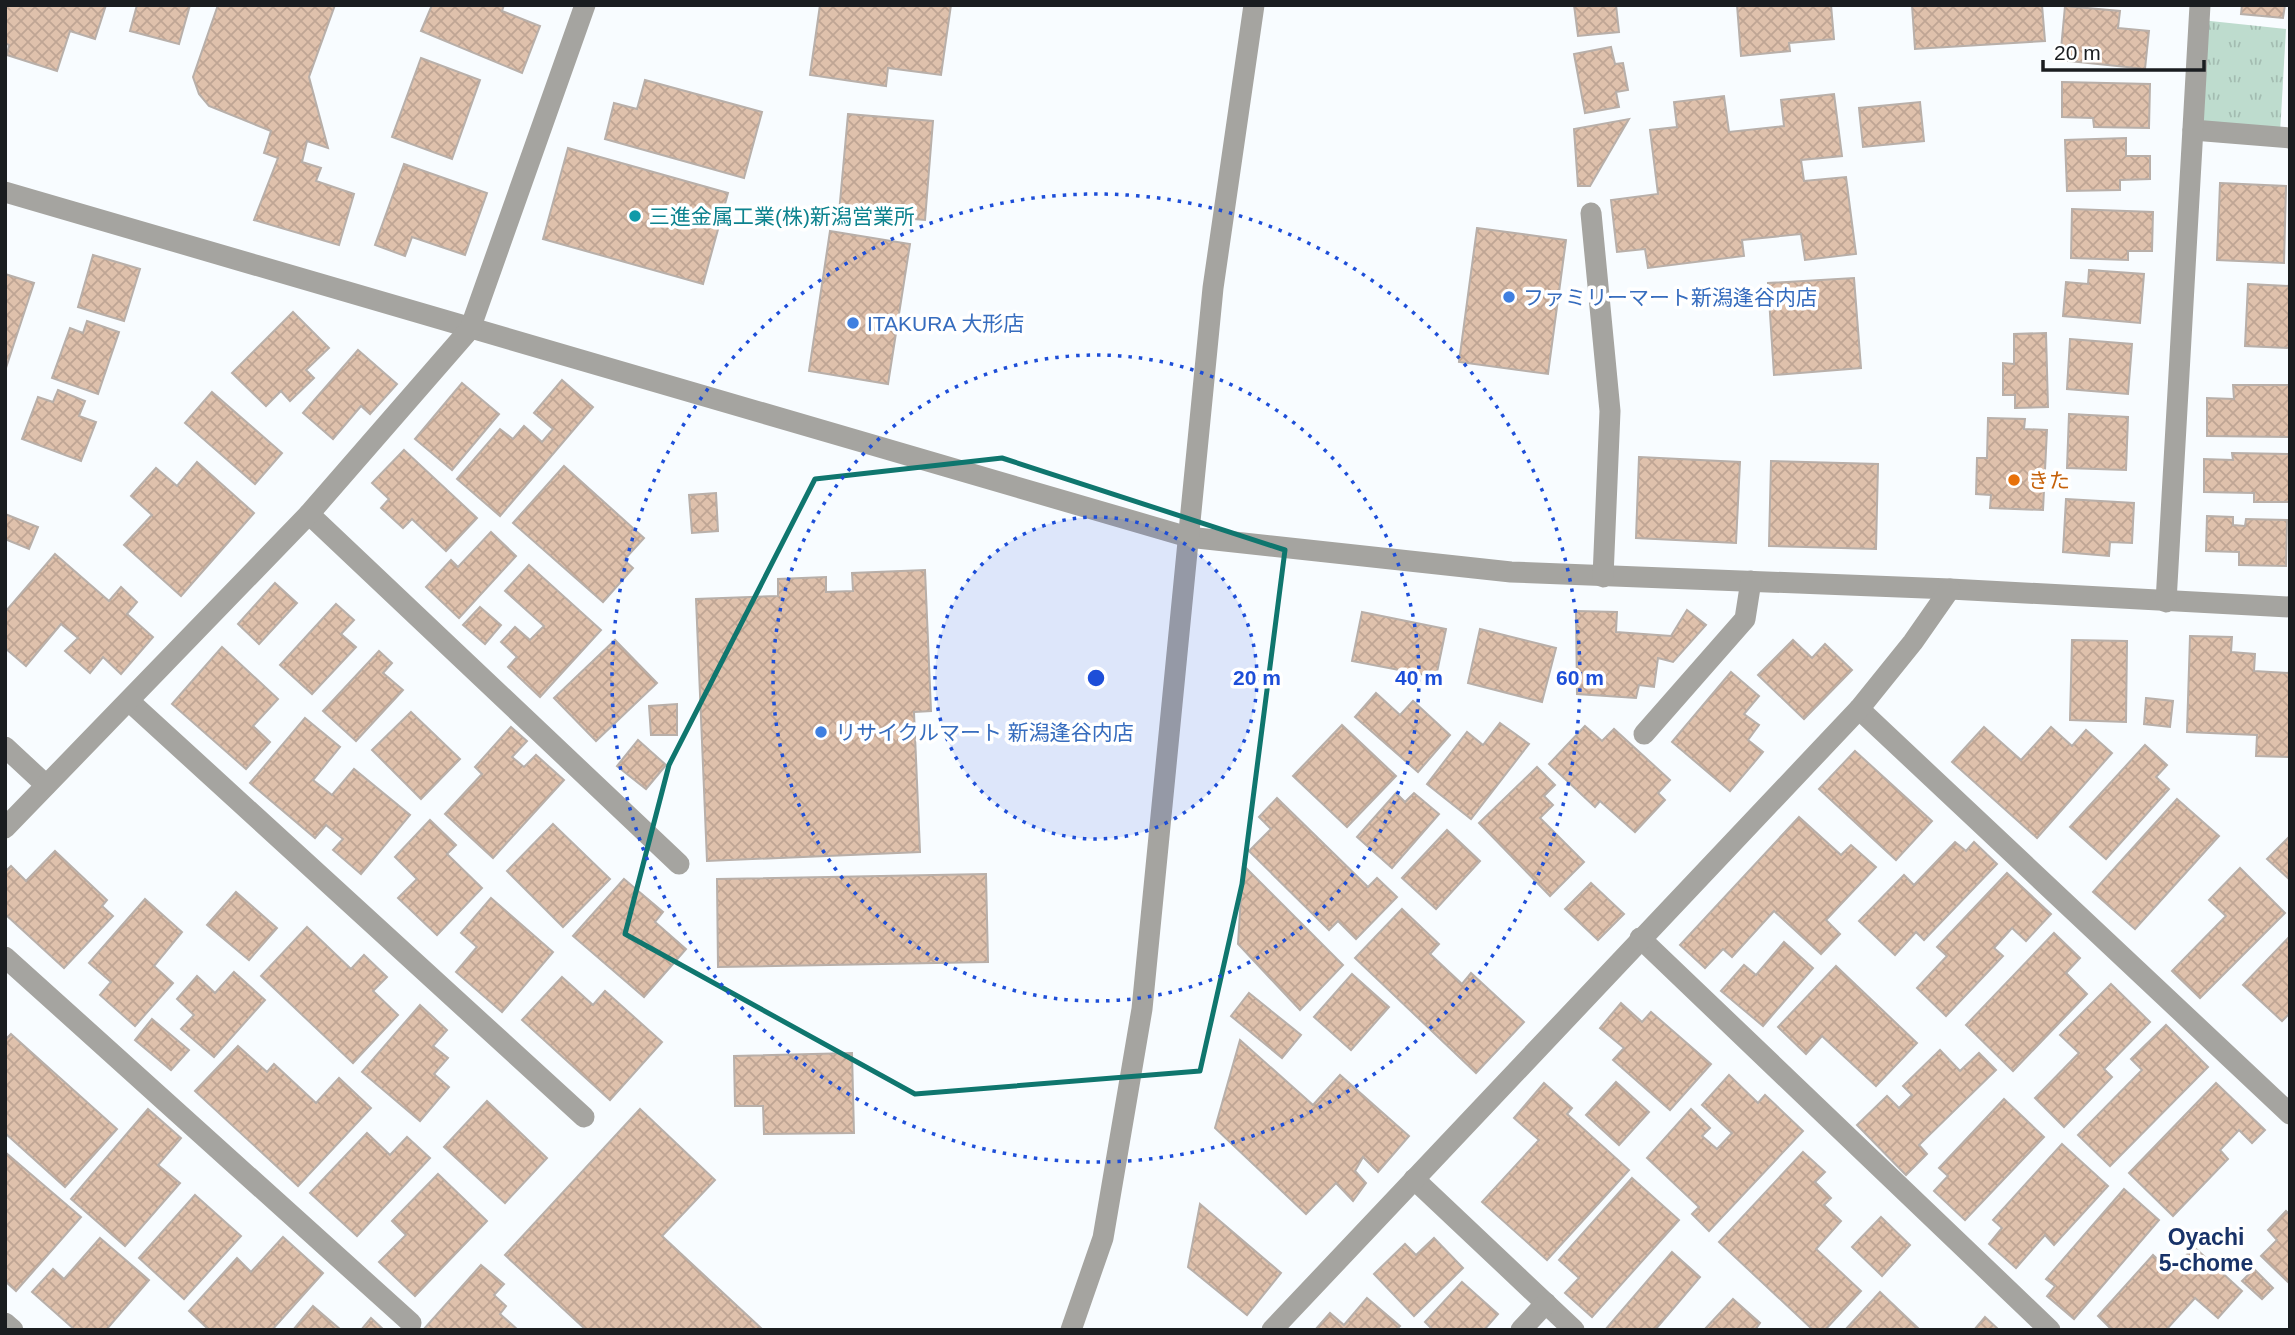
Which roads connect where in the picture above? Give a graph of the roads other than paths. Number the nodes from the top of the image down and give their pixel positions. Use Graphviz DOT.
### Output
graph roads {
  1 [pos="585,5"];
  2 [pos="1254,5"];
  3 [pos="2200,5"];
  4 [pos="2193,130"];
  5 [pos="2290,138"];
  6 [pos="5,192"];
  7 [pos="1591,213"];
  8 [pos="470,329"];
  9 [pos="309,514"];
  10 [pos="1188,537"];
  11 [pos="1603,577"];
  12 [pos="1751,581"];
  13 [pos="1950,589"];
  14 [pos="2166,602"];
  15 [pos="2290,607"];
  16 [pos="129,701"];
  17 [pos="1859,709"];
  18 [pos="1644,734"];
  19 [pos="5,747"];
  20 [pos="46,785"];
  21 [pos="5,828"];
  22 [pos="679,864"];
  23 [pos="1640,938"];
  24 [pos="5,957"];
  25 [pos="2290,1114"];
  26 [pos="584,1117"];
  27 [pos="1414,1179"];
  28 [pos="1546,1303"];
  29 [pos="5,1323"];
  30 [pos="411,1323"];
  31 [pos="13,1330"];
  32 [pos="1071,1330"];
  33 [pos="1272,1330"];
  34 [pos="1521,1330"];
  35 [pos="1574,1330"];
  36 [pos="2050,1330"];
  1 -- 8 [label="street"];
  2 -- 10 [label="street"];
  3 -- 4 [label="street"];
  4 -- 5 [label="street"];
  4 -- 14 [label="street"];
  6 -- 8 [label="street"];
  7 -- 11 [label="street"];
  8 -- 9 [label="street"];
  8 -- 10 [label="street"];
  9 -- 16 [label="street"];
  9 -- 22 [label="street"];
  10 -- 11 [label="street"];
  10 -- 32 [label="street"];
  11 -- 12 [label="street"];
  12 -- 13 [label="street"];
  12 -- 18 [label="street"];
  13 -- 14 [label="street"];
  13 -- 17 [label="street"];
  14 -- 15 [label="street"];
  16 -- 20 [label="street"];
  16 -- 26 [label="street"];
  17 -- 23 [label="street"];
  17 -- 25 [label="street"];
  19 -- 20 [label="street"];
  20 -- 21 [label="street"];
  23 -- 27 [label="street"];
  23 -- 36 [label="street"];
  24 -- 30 [label="street"];
  27 -- 28 [label="street"];
  27 -- 33 [label="street"];
  28 -- 34 [label="street"];
  28 -- 35 [label="street"];
  29 -- 31 [label="street"];
}
